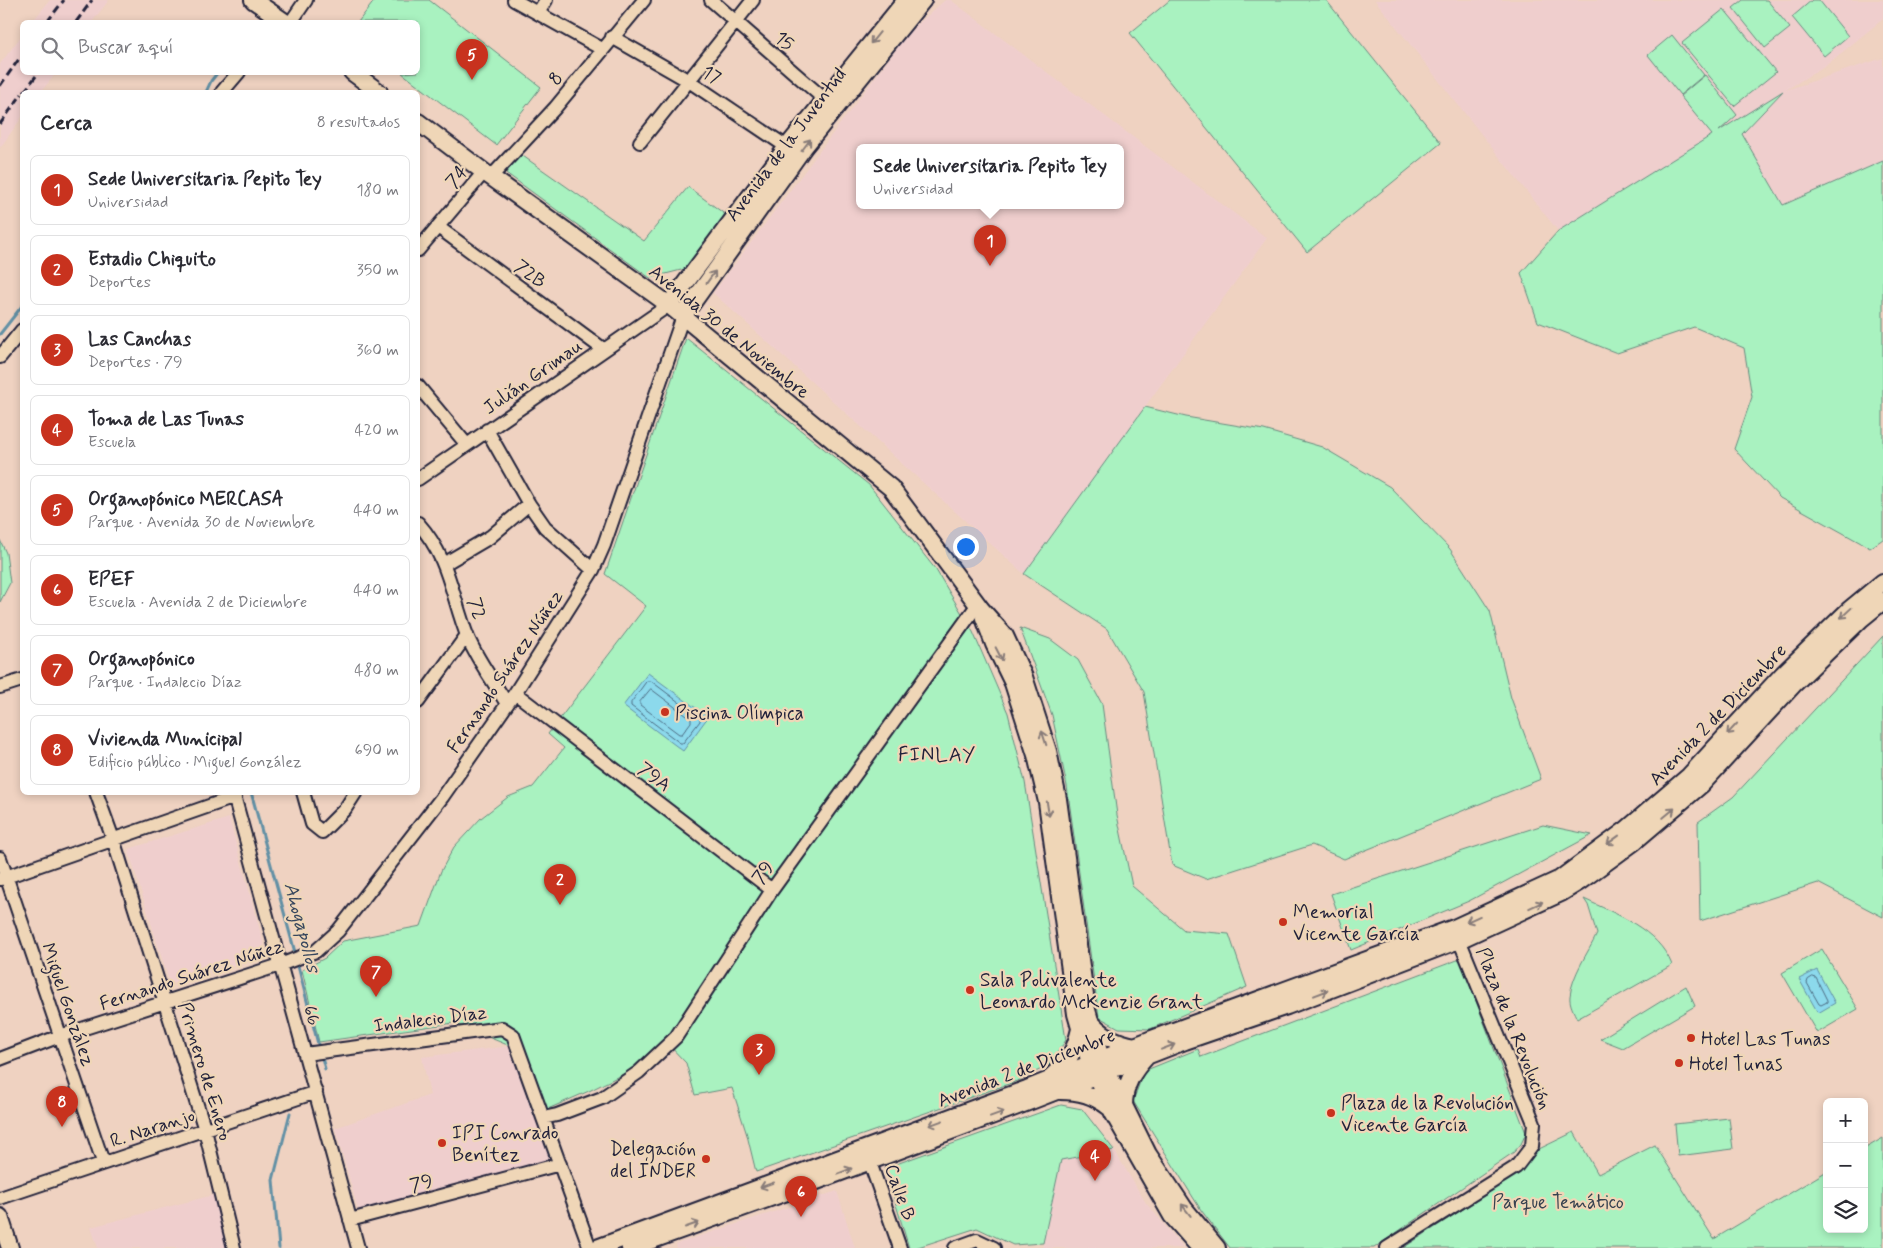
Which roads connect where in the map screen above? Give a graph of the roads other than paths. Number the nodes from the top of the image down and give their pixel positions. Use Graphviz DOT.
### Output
graph roads {
  1 [pos="253,0"];
  2 [pos="306,0"];
  3 [pos="514,0"];
  4 [pos="546,0"];
  5 [pos="644,0"];
  6 [pos="712,0"];
  7 [pos="753,0"];
  8 [pos="906,0"];
  9 [pos="923,0"];
  10 [pos="538,13"];
  11 [pos="282,20"];
  12 [pos="287,20"];
  13 [pos="735,21"];
  14 [pos="612,37"];
  15 [pos="602,49"];
  16 [pos="237,75"];
  17 [pos="356,75"];
  18 [pos="688,81"];
  19 [pos="224,90"];
  20 [pos="375,90"];
  21 [pos="830,103"];
  22 [pos="420,123"];
  23 [pos="640,142"];
  24 [pos="787,147"];
  25 [pos="488,174"];
  26 [pos="438,227"];
  27 [pos="420,248"];
  28 [pos="689,280"];
  29 [pos="649,290"];
  30 [pos="695,299"];
  31 [pos="670,304"];
  32 [pos="683,316"];
  33 [pos="700,330"];
  34 [pos="20,332"];
  35 [pos="602,349"];
  36 [pos="0,356"];
  37 [pos="420,388"];
  38 [pos="487,430"];
  39 [pos="466,445"];
  40 [pos="420,478"];
  41 [pos="529,504"];
  42 [pos="422,539"];
  43 [pos="444,564"];
  44 [pos="593,570"];
  45 [pos="1883,582"];
  46 [pos="1883,601"];
  47 [pos="979,606"];
  48 [pos="467,634"];
  49 [pos="20,681"];
  50 [pos="0,687"];
  51 [pos="511,698"];
  52 [pos="420,699"];
  53 [pos="97,795"];
  54 [pos="234,795"];
  55 [pos="304,795"];
  56 [pos="354,795"];
  57 [pos="113,839"];
  58 [pos="0,858"];
  59 [pos="3,878"];
  60 [pos="772,890"];
  61 [pos="1456,934"];
  62 [pos="292,961"];
  63 [pos="166,1003"];
  64 [pos="1085,1024"];
  65 [pos="60,1036"];
  66 [pos="1142,1050"];
  67 [pos="316,1052"];
  68 [pos="0,1059"];
  69 [pos="1098,1067"];
  70 [pos="1051,1086"];
  71 [pos="316,1092"];
  72 [pos="1117,1108"];
  73 [pos="543,1118"];
  74 [pos="205,1130"];
  75 [pos="868,1155"];
  76 [pos="104,1162"];
  77 [pos="560,1164"];
  78 [pos="0,1198"];
  79 [pos="0,1217"];
  80 [pos="350,1220"];
  81 [pos="10,1248"];
  82 [pos="234,1248"];
  83 [pos="358,1248"];
  84 [pos="590,1248"];
  85 [pos="597,1248"];
  86 [pos="630,1248"];
  87 [pos="900,1248"];
  88 [pos="955,1248"];
  89 [pos="994,1248"];
  90 [pos="1200,1248"];
  91 [pos="1217,1248"];
  92 [pos="1387,1248"];
  1 -- 11 [label="main road"];
  2 -- 12 [label="street"];
  3 -- 10 [label="street"];
  4 -- 10 [label="street"];
  5 -- 14 [label="street, 8"];
  6 -- 13 [label="street, 15"];
  7 -- 13 [label="street"];
  8 -- 21 [label="main road, Avenida de la Juventud, one-way"];
  9 -- 21 [label="main road, Avenida de la Juventud"];
  10 -- 15 [label="street"];
  13 -- 18 [label="street"];
  13 -- 21 [label="street, 15"];
  14 -- 15 [label="street, 8"];
  14 -- 18 [label="street, 17"];
  15 -- 25 [label="street, 8"];
  16 -- 19 [label="street"];
  17 -- 20 [label="main road"];
  18 -- 23 [label="street"];
  18 -- 24 [label="street, 17"];
  21 -- 24 [label="main road, Avenida de la Juventud"];
  30 -- 21 [label="main road, Avenida de la Juventud, one-way"];
  22 -- 25 [label="main road, Avenida 30 de Noviembre"];
  24 -- 28 [label="main road, Avenida de la Juventud"];
  25 -- 26 [label="street, 74"];
  25 -- 29 [label="main road, Avenida 30 de Noviembre"];
  26 -- 27 [label="street, 74"];
  26 -- 35 [label="street, 72B"];
  28 -- 29 [label="main road"];
  28 -- 31 [label="main road, Avenida de la Juventud"];
  29 -- 31 [label="main road, Avenida 30 de Noviembre"];
  30 -- 32 [label="main road, Avenida de la Juventud"];
  30 -- 33 [label="main road"];
  31 -- 32 [label="main road, Avenida 30 de Noviembre"];
  31 -- 35 [label="street, Julián Grimau"];
  32 -- 33 [label="main road, Avenida 30 de Noviembre"];
  32 -- 44 [label="street, Fernando Suárez Núñez"];
  33 -- 47 [label="main road, Avenida 30 de Noviembre"];
  34 -- 36 [label="street"];
  35 -- 38 [label="street, Julián Grimau"];
  37 -- 39 [label="street"];
  38 -- 39 [label="street, Julián Grimau"];
  38 -- 41 [label="street"];
  39 -- 40 [label="street, Julián Grimau"];
  41 -- 43 [label="street"];
  41 -- 44 [label="street"];
  42 -- 43 [label="street, 72"];
  43 -- 48 [label="street, 72"];
  44 -- 51 [label="street, Fernando Suárez Núñez"];
  45 -- 61 [label="main road, Avenida 2 de Diciembre, one-way"];
  61 -- 46 [label="main road, Avenida 2 de Diciembre, one-way"];
  47 -- 60 [label="street, 79"];
  47 -- 64 [label="main road, Avenida 30 de Noviembre"];
  48 -- 51 [label="street, 72"];
  48 -- 52 [label="street"];
  49 -- 50 [label="street"];
  51 -- 60 [label="street, 79A"];
  51 -- 62 [label="street, Fernando Suárez Núñez"];
  53 -- 57 [label="street, Primero de Enero"];
  54 -- 57 [label="street"];
  54 -- 62 [label="street, 66"];
  55 -- 56 [label="street"];
  57 -- 59 [label="street"];
  57 -- 63 [label="street, Primero de Enero"];
  58 -- 59 [label="street, Miguel González"];
  59 -- 65 [label="street, Miguel González"];
  60 -- 73 [label="street, 79"];
  61 -- 66 [label="main road, Avenida 2 de Diciembre"];
  61 -- 92 [label="street, Plaza de la Revolución"];
  62 -- 63 [label="street, Fernando Suárez Núñez"];
  62 -- 67 [label="street, 66"];
  63 -- 65 [label="street, Fernando Suárez Núñez"];
  63 -- 74 [label="street, Primero de Enero"];
  64 -- 66 [label="main road"];
  64 -- 69 [label="main road, Avenida 30 de Noviembre"];
  64 -- 70 [label="main road"];
  65 -- 68 [label="street, Fernando Suárez Núñez"];
  65 -- 76 [label="street, Miguel González"];
  66 -- 69 [label="main road, Avenida 2 de Diciembre"];
  66 -- 72 [label="main road"];
  67 -- 71 [label="street, 66"];
  67 -- 73 [label="street, Indalecio Díaz"];
  69 -- 70 [label="main road, Avenida 2 de Diciembre"];
  69 -- 72 [label="main road, Avenida 30 de Noviembre"];
  70 -- 72 [label="main road"];
  70 -- 75 [label="main road, Avenida 2 de Diciembre"];
  71 -- 74 [label="street, R. Naranjo"];
  71 -- 80 [label="street, 66"];
  72 -- 90 [label="main road, Avenida 30 de Noviembre"];
  91 -- 72 [label="main road, Avenida 30 de Noviembre, one-way"];
  73 -- 77 [label="street, Indalecio Díaz"];
  74 -- 76 [label="street, R. Naranjo"];
  74 -- 82 [label="street, Primero de Enero"];
  75 -- 85 [label="main road, Avenida 2 de Diciembre, one-way"];
  86 -- 75 [label="main road, Avenida 2 de Diciembre, one-way"];
  75 -- 87 [label="street, Calle B"];
  76 -- 78 [label="street, R. Naranjo"];
  77 -- 80 [label="street, 79"];
  77 -- 84 [label="street, Indalecio Díaz"];
  79 -- 81 [label="main road"];
  80 -- 83 [label="street, 66"];
  88 -- 89 [label="street"];
}
